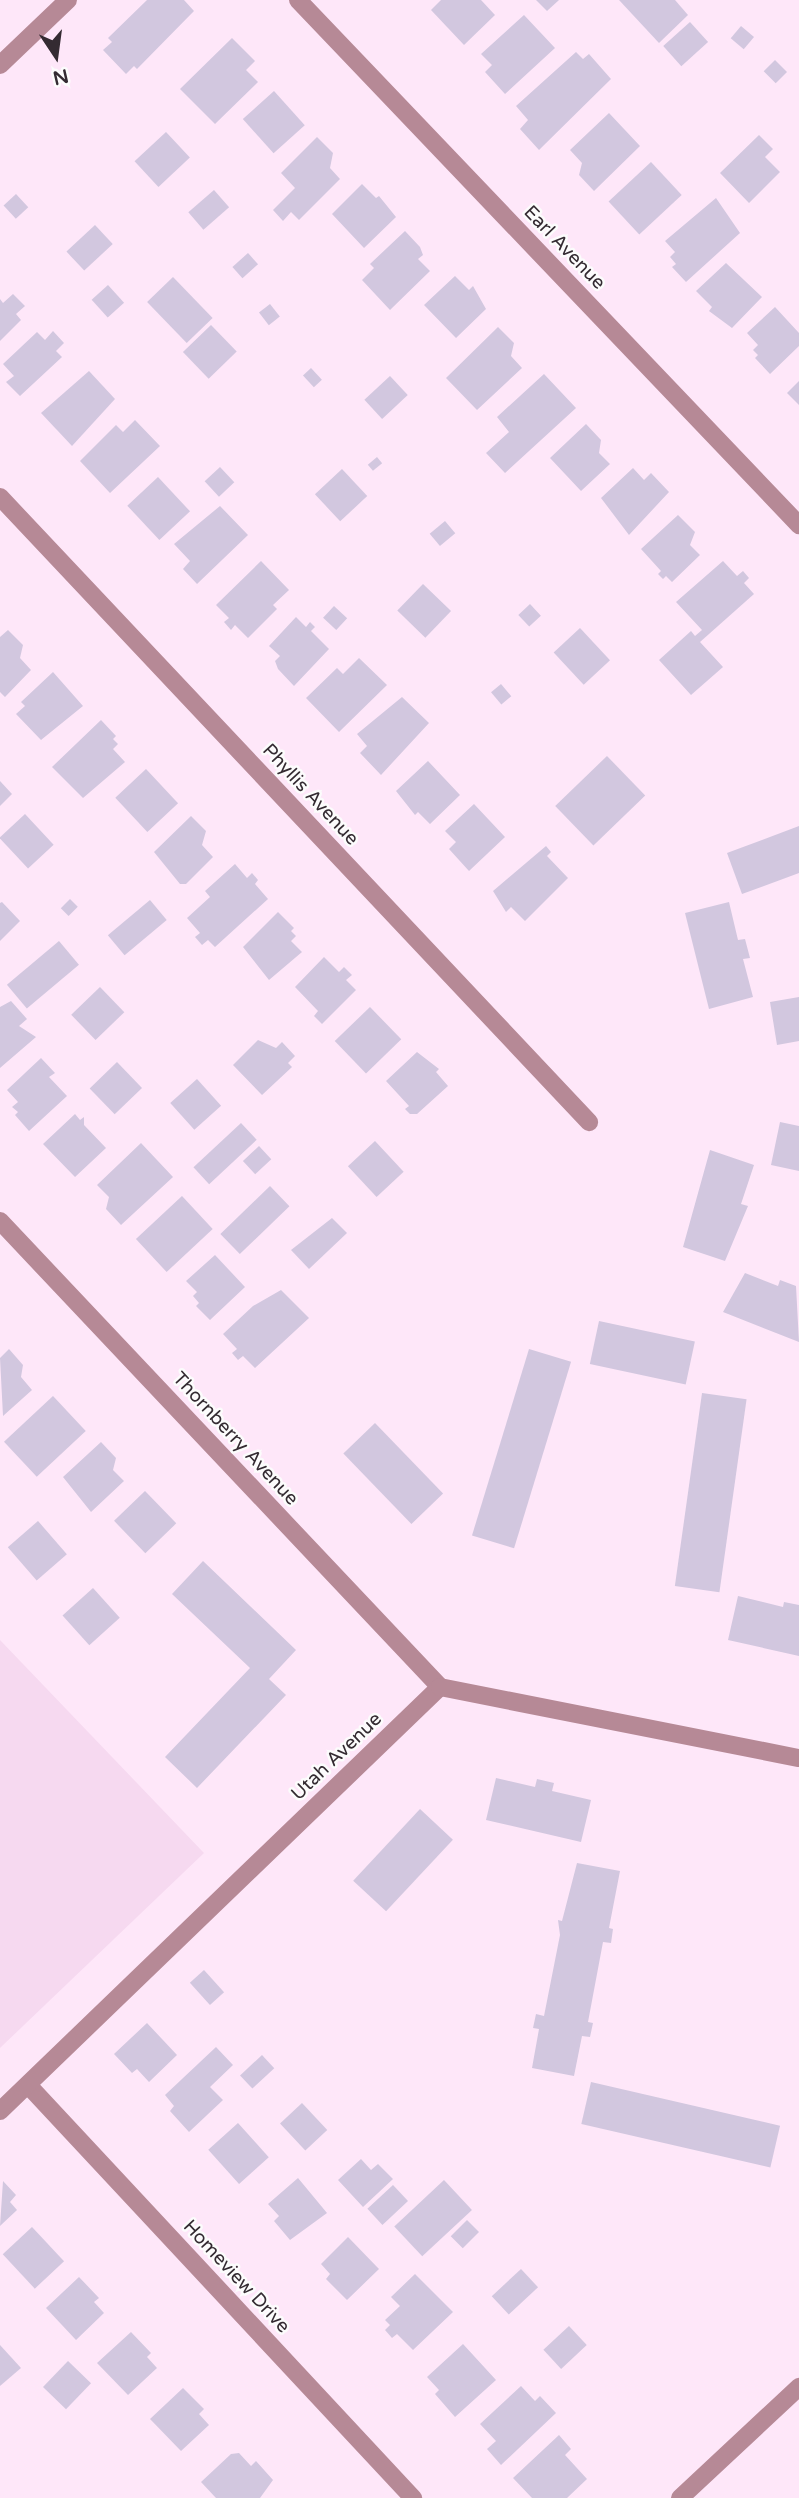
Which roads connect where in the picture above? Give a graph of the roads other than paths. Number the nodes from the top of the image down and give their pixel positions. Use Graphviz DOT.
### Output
graph roads {
  1 [pos="68,0"];
  2 [pos="298,0"];
  3 [pos="0,65"];
  4 [pos="0,497"];
  5 [pos="799,525"];
  6 [pos="589,1122"];
  7 [pos="0,1221"];
  8 [pos="440,1686"];
  9 [pos="799,1758"];
  10 [pos="28,2085"];
  11 [pos="0,2111"];
  12 [pos="799,2387"];
  13 [pos="412,2498"];
  14 [pos="680,2498"];
  1 -- 3 [label="street"];
  2 -- 5 [label="street, Earl Avenue"];
  4 -- 6 [label="street, Phyllis Avenue"];
  7 -- 8 [label="street, Thornberry Avenue"];
  8 -- 9 [label="street"];
  8 -- 10 [label="street, Utah Avenue"];
  10 -- 11 [label="street, Utah Avenue"];
  10 -- 13 [label="street, Homeview Drive"];
  12 -- 14 [label="street"];
}
